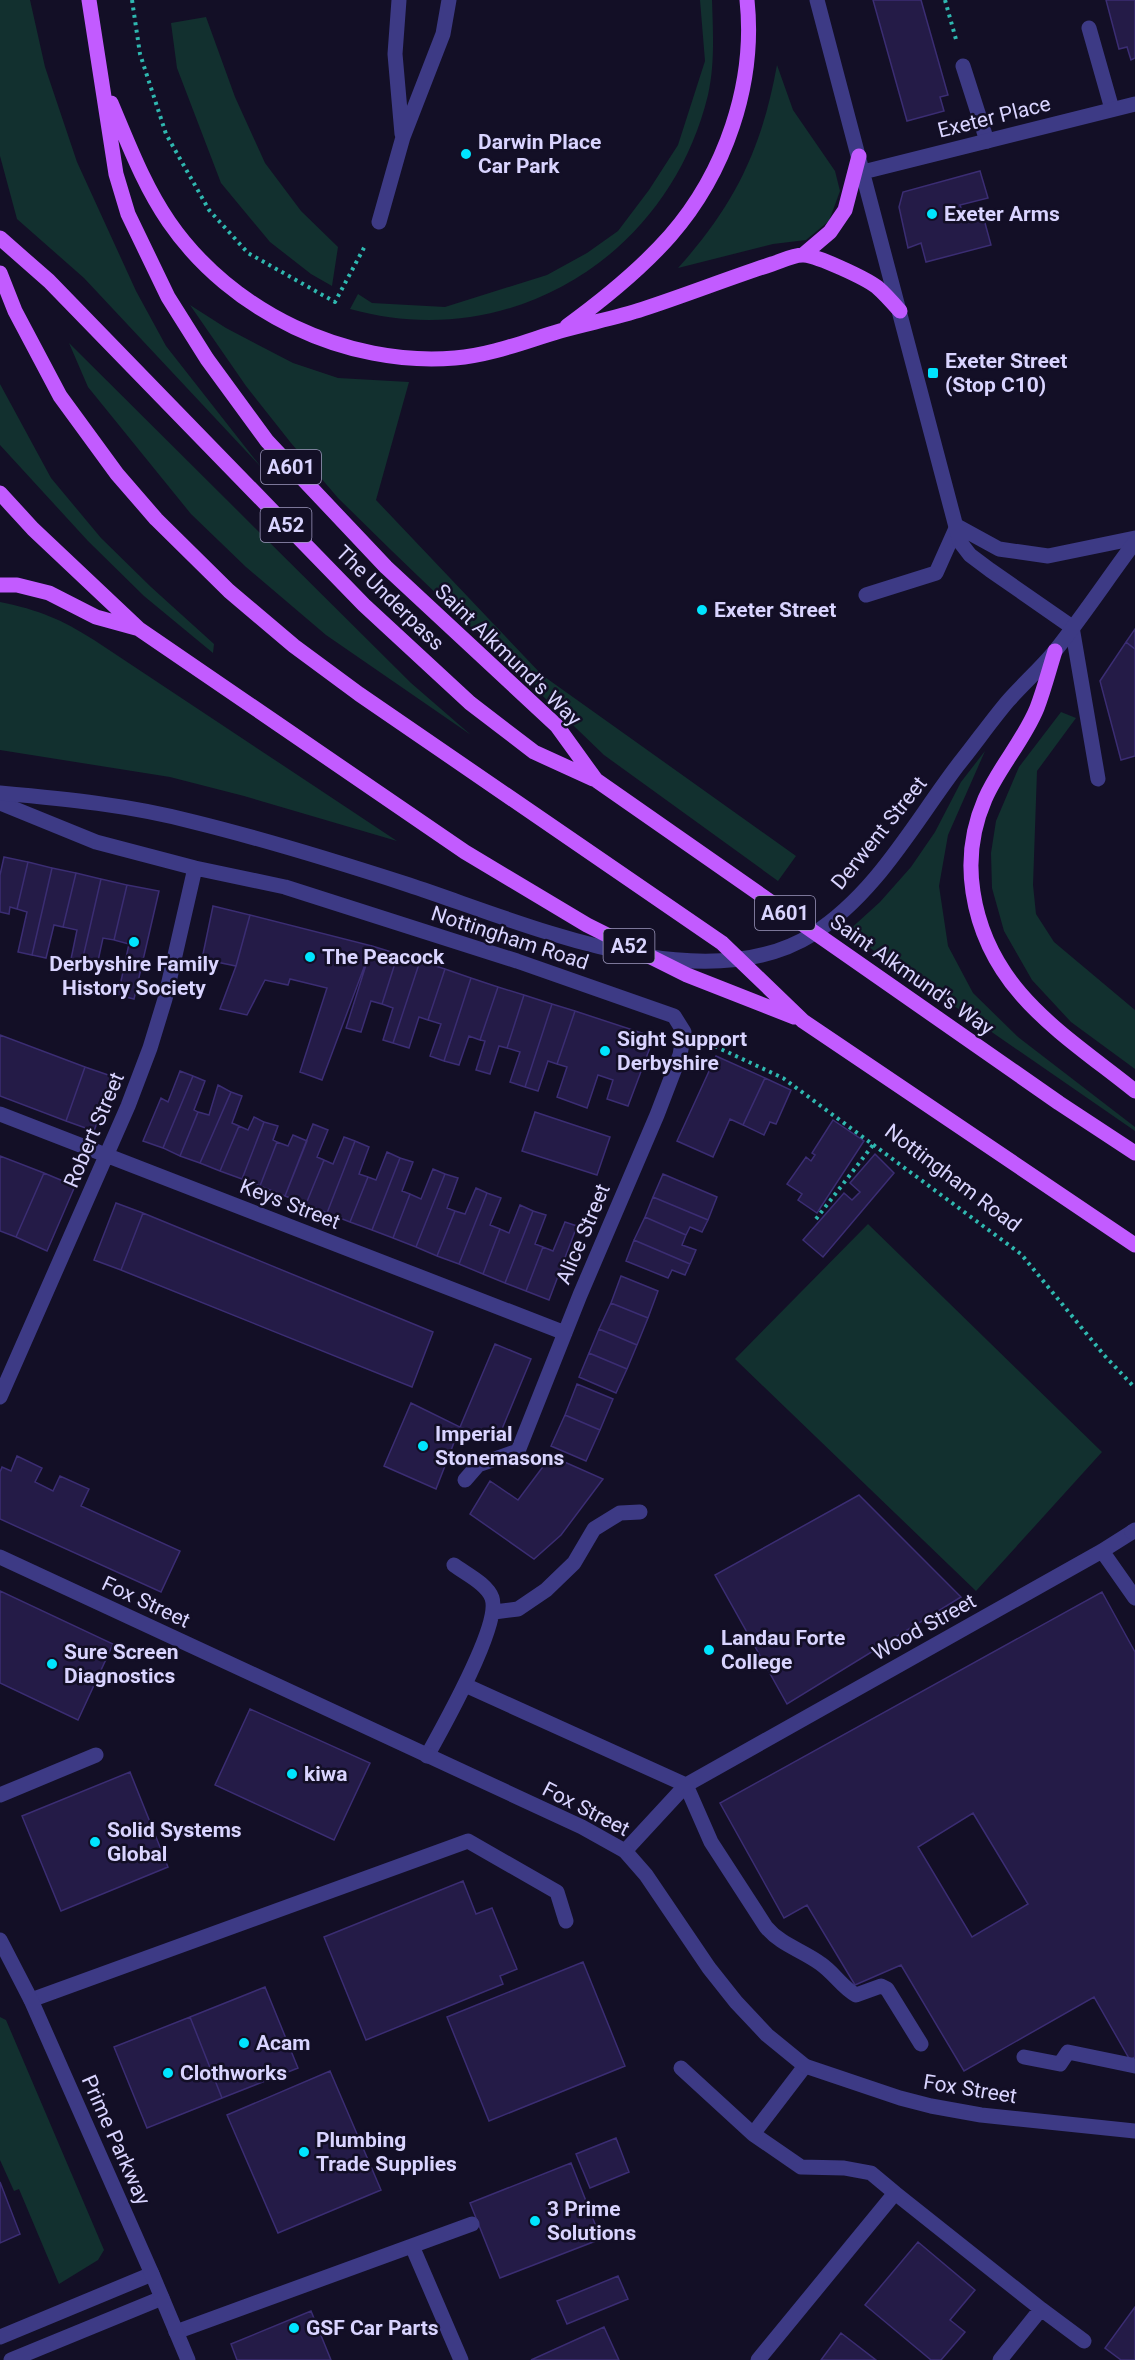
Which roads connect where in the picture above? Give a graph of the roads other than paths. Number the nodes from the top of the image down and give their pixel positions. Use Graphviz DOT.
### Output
graph roads {
  1 [pos="399,0"];
  2 [pos="449,0"];
  3 [pos="747,0"];
  4 [pos="817,0"];
  5 [pos="90,5"];
  6 [pos="1089,28"];
  7 [pos="963,66"];
  8 [pos="101,81"];
  9 [pos="1135,104"];
  10 [pos="1112,109"];
  11 [pos="402,137"];
  12 [pos="987,141"];
  13 [pos="859,156"];
  14 [pos="863,172"];
  15 [pos="379,222"];
  16 [pos="0,238"];
  17 [pos="803,255"];
  18 [pos="0,273"];
  19 [pos="900,311"];
  20 [pos="560,331"];
  21 [pos="0,493"];
  22 [pos="957,526"];
  23 [pos="1135,540"];
  24 [pos="0,585"];
  25 [pos="866,595"];
  26 [pos="1071,627"];
  27 [pos="139,628"];
  28 [pos="1055,651"];
  29 [pos="1098,779"];
  30 [pos="596,780"];
  31 [pos="0,793"];
  32 [pos="0,803"];
  33 [pos="195,868"];
  34 [pos="453,900"];
  35 [pos="802,1021"];
  36 [pos="684,1032"];
  37 [pos="1135,1091"];
  38 [pos="0,1114"];
  39 [pos="1135,1153"];
  40 [pos="106,1155"];
  41 [pos="1135,1245"];
  42 [pos="565,1333"];
  43 [pos="0,1398"];
  44 [pos="465,1480"];
  45 [pos="640,1512"];
  46 [pos="1133,1531"];
  47 [pos="1102,1551"];
  48 [pos="0,1557"];
  49 [pos="454,1565"];
  50 [pos="1135,1598"];
  51 [pos="494,1612"];
  52 [pos="465,1685"];
  53 [pos="96,1755"];
  54 [pos="428,1756"];
  55 [pos="686,1785"];
  56 [pos="0,1795"];
  57 [pos="625,1851"];
  58 [pos="566,1921"];
  59 [pos="0,1940"];
  60 [pos="31,2000"];
  61 [pos="921,2044"];
  62 [pos="1024,2057"];
  63 [pos="805,2066"];
  64 [pos="1135,2066"];
  65 [pos="681,2068"];
  66 [pos="1135,2131"];
  67 [pos="753,2134"];
  68 [pos="895,2193"];
  69 [pos="472,2224"];
  70 [pos="412,2246"];
  71 [pos="152,2274"];
  72 [pos="162,2298"];
  73 [pos="1041,2309"];
  74 [pos="176,2332"];
  75 [pos="0,2337"];
  76 [pos="1084,2341"];
  77 [pos="11,2360"];
  78 [pos="188,2360"];
  79 [pos="461,2360"];
  80 [pos="758,2360"];
  81 [pos="1000,2360"];
  1 -- 11 [label="street"];
  2 -- 11 [label="street"];
  3 -- 20 [label="main road"];
  4 -- 13 [label="street"];
  5 -- 8 [label="main road, Saint Alkmund's Way / A601"];
  6 -- 10 [label="street"];
  7 -- 12 [label="street"];
  8 -- 20 [label="main road"];
  8 -- 30 [label="main road, Saint Alkmund's Way / A601"];
  9 -- 10 [label="street, Exeter Place"];
  10 -- 12 [label="street, Exeter Place"];
  11 -- 15 [label="street"];
  12 -- 14 [label="street, Exeter Place"];
  13 -- 14 [label="street"];
  13 -- 17 [label="main road"];
  14 -- 19 [label="street"];
  16 -- 30 [label="main road, The Underpass / A52"];
  17 -- 19 [label="main road"];
  17 -- 20 [label="main road"];
  18 -- 35 [label="main road"];
  19 -- 22 [label="street"];
  21 -- 27 [label="main road, A52"];
  22 -- 23 [label="street"];
  22 -- 25 [label="street"];
  22 -- 26 [label="street"];
  23 -- 26 [label="street, Derwent Street"];
  24 -- 27 [label="main road"];
  26 -- 28 [label="street, Derwent Street"];
  26 -- 29 [label="street"];
  27 -- 35 [label="main road, A52"];
  28 -- 34 [label="street, Derwent Street"];
  28 -- 37 [label="main road"];
  30 -- 39 [label="main road, Saint Alkmund's Way / A601"];
  31 -- 34 [label="street, Nottingham Road"];
  32 -- 33 [label="street, Nottingham Road"];
  33 -- 36 [label="street, Nottingham Road"];
  33 -- 40 [label="street, Robert Street"];
  35 -- 41 [label="main road"];
  36 -- 42 [label="street, Alice Street"];
  38 -- 40 [label="street, Keys Street"];
  40 -- 42 [label="street, Keys Street"];
  40 -- 43 [label="street, Robert Street"];
  42 -- 44 [label="street, Alice Street"];
  45 -- 51 [label="street"];
  46 -- 47 [label="street, Wood Street"];
  47 -- 50 [label="street"];
  47 -- 55 [label="street, Wood Street"];
  48 -- 54 [label="street, Fox Street"];
  49 -- 51 [label="street"];
  51 -- 52 [label="street"];
  52 -- 54 [label="street"];
  52 -- 55 [label="street"];
  53 -- 56 [label="street"];
  54 -- 57 [label="street, Fox Street"];
  55 -- 57 [label="street, Wood Street"];
  55 -- 61 [label="street"];
  57 -- 63 [label="street, Fox Street"];
  58 -- 60 [label="street"];
  59 -- 60 [label="street, Prime Parkway"];
  60 -- 71 [label="street, Prime Parkway"];
  62 -- 64 [label="street"];
  63 -- 66 [label="street, Fox Street"];
  63 -- 67 [label="street"];
  65 -- 67 [label="street"];
  67 -- 68 [label="street"];
  68 -- 73 [label="street"];
  68 -- 80 [label="street"];
  69 -- 70 [label="street"];
  70 -- 74 [label="street"];
  70 -- 79 [label="street"];
  71 -- 72 [label="street, Prime Parkway"];
  71 -- 75 [label="street"];
  72 -- 74 [label="street, Prime Parkway"];
  72 -- 77 [label="street"];
  73 -- 76 [label="street"];
  73 -- 81 [label="street"];
  74 -- 78 [label="street, Prime Parkway"];
}
